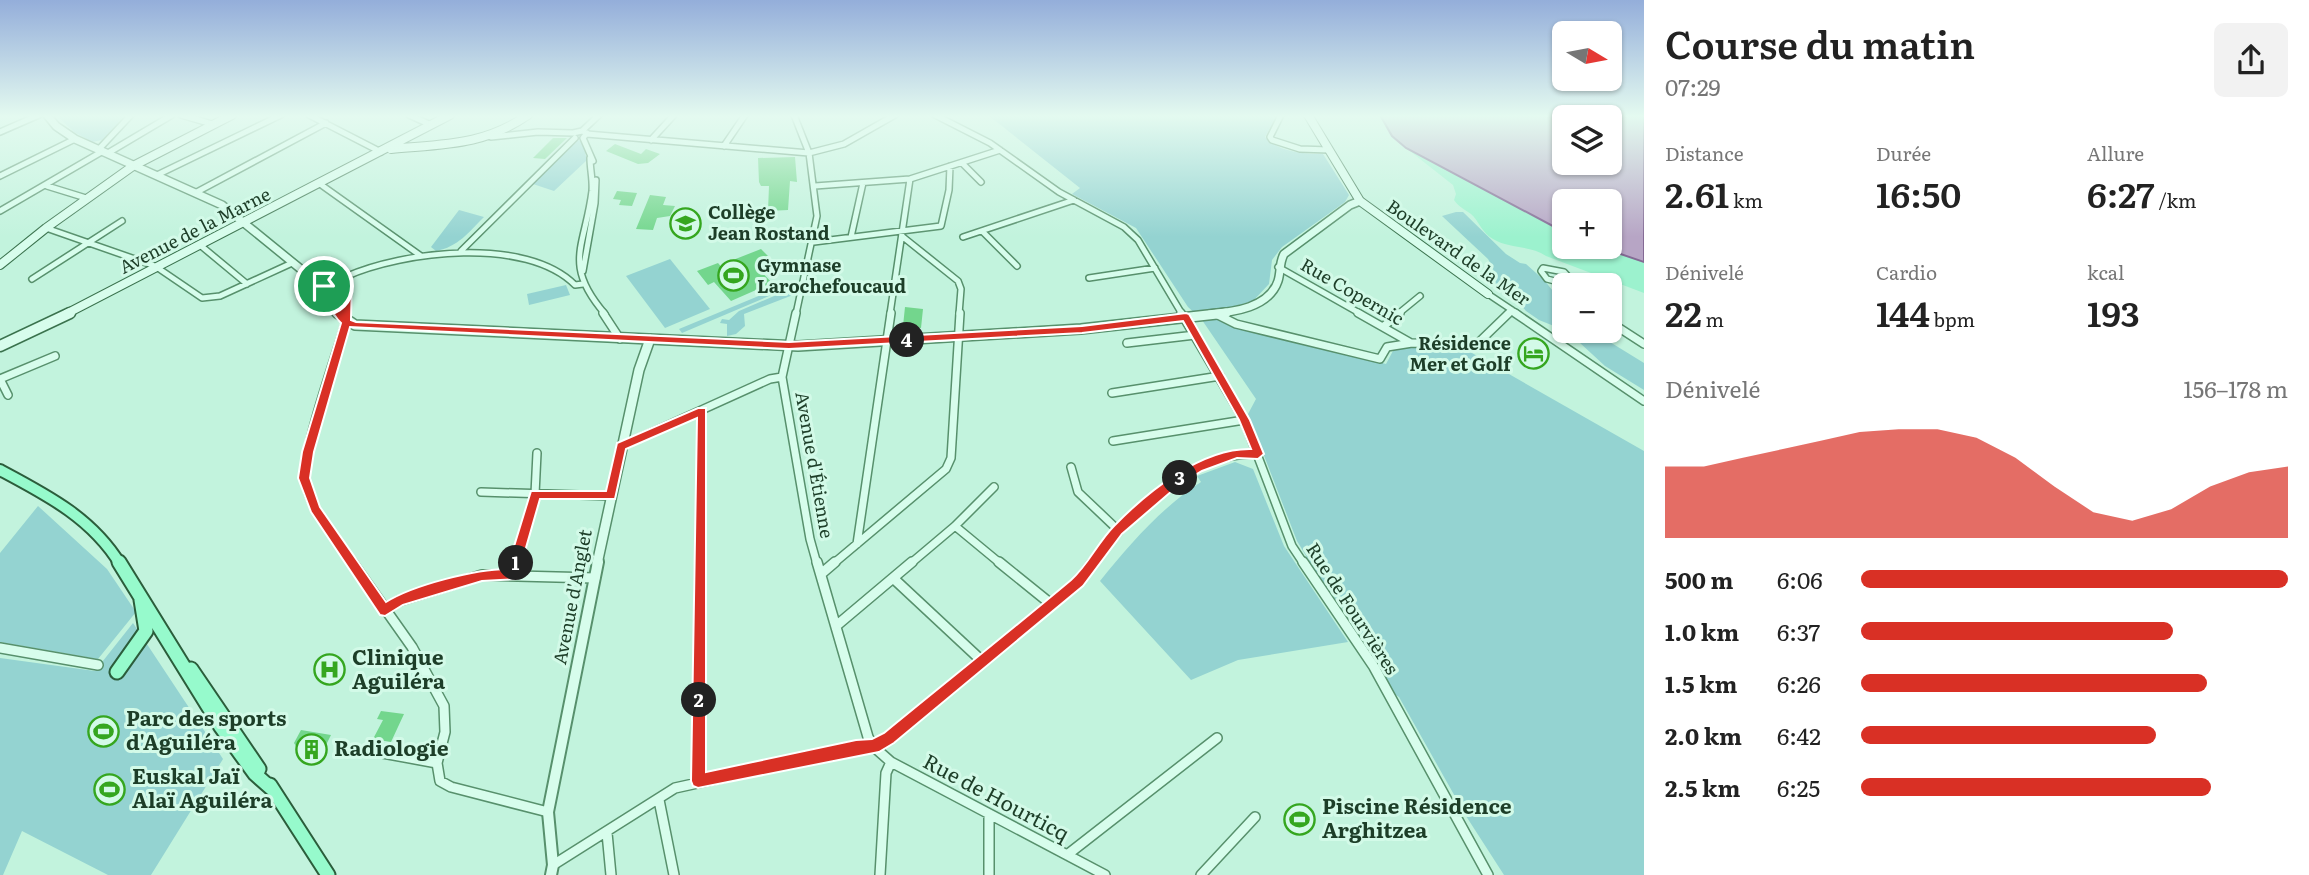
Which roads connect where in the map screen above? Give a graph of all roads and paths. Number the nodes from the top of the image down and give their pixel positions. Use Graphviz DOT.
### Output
graph roads {
  1 [pos="41,156"];
  2 [pos="95,156"];
  3 [pos="113,156"];
  4 [pos="152,156"];
  5 [pos="196,156"];
  6 [pos="265,156"];
  7 [pos="374,156"];
  8 [pos="554,156"];
  9 [pos="589,156"];
  10 [pos="810,156"];
  11 [pos="983,156"];
  12 [pos="1009,156"];
  13 [pos="1333,156"];
  14 [pos="962,163"];
  15 [pos="133,166"];
  16 [pos="950,166"];
  17 [pos="156,175"];
  18 [pos="0,176"];
  19 [pos="910,179"];
  20 [pos="981,182"];
  21 [pos="863,183"];
  22 [pos="320,184"];
  23 [pos="47,186"];
  24 [pos="815,186"];
  25 [pos="195,193"];
  26 [pos="86,198"];
  27 [pos="1074,200"];
  28 [pos="1360,201"];
  29 [pos="0,211"];
  30 [pos="122,221"];
  31 [pos="244,223"];
  32 [pos="46,228"];
  33 [pos="982,231"];
  34 [pos="903,234"];
  35 [pos="852,237"];
  36 [pos="964,237"];
  37 [pos="89,242"];
  38 [pos="814,242"];
  39 [pos="201,246"];
  40 [pos="460,251"];
  41 [pos="421,256"];
  42 [pos="292,263"];
  43 [pos="0,265"];
  44 [pos="1017,266"];
  45 [pos="1278,267"];
  46 [pos="1155,268"];
  47 [pos="158,269"];
  48 [pos="1565,273"];
  49 [pos="345,277"];
  50 [pos="1089,278"];
  51 [pos="32,279"];
  52 [pos="1551,281"];
  53 [pos="326,282"];
  54 [pos="247,284"];
  55 [pos="583,284"];
  56 [pos="345,287"];
  57 [pos="330,291"];
  58 [pos="1488,294"];
  59 [pos="1420,296"];
  60 [pos="1512,310"];
  61 [pos="1216,313"];
  62 [pos="1186,317"];
  63 [pos="346,322"];
  64 [pos="1384,326"];
  65 [pos="1622,330"];
  66 [pos="1195,335"];
  67 [pos="958,337"];
  68 [pos="620,339"];
  69 [pos="650,339"];
  70 [pos="885,341"];
  71 [pos="1127,343"];
  72 [pos="1412,343"];
  73 [pos="1644,344"];
  74 [pos="0,346"];
  75 [pos="789,346"];
  76 [pos="55,356"];
  77 [pos="1220,376"];
  78 [pos="782,377"];
  79 [pos="0,379"];
  80 [pos="1112,393"];
  81 [pos="8,395"];
  82 [pos="1644,401"];
  83 [pos="702,411"];
  84 [pos="1244,420"];
  85 [pos="1113,442"];
  86 [pos="621,447"];
  87 [pos="537,453"];
  88 [pos="1258,454"];
  89 [pos="1071,467"];
  90 [pos="0,470"];
  91 [pos="994,487"];
  92 [pos="481,492"];
  93 [pos="535,494"];
  94 [pos="611,496"];
  95 [pos="955,526"];
  96 [pos="1118,530"];
  97 [pos="857,544"];
  98 [pos="821,574"];
  99 [pos="512,575"];
  100 [pos="595,578"];
  101 [pos="893,578"];
  102 [pos="138,591"];
  103 [pos="1051,604"];
  104 [pos="385,610"];
  105 [pos="836,626"];
  106 [pos="0,648"];
  107 [pos="982,661"];
  108 [pos="99,666"];
  109 [pos="117,672"];
  110 [pos="1217,738"];
  111 [pos="874,747"];
  112 [pos="366,750"];
  113 [pos="891,762"];
  114 [pos="437,763"];
  115 [pos="698,781"];
  116 [pos="659,800"];
  117 [pos="548,812"];
  118 [pos="989,814"];
  119 [pos="1255,817"];
  120 [pos="607,833"];
  121 [pos="1067,855"];
  122 [pos="552,870"];
  123 [pos="1207,873"];
  124 [pos="328,875"];
  125 [pos="611,875"];
  126 [pos="674,875"];
  127 [pos="880,875"];
  128 [pos="989,875"];
  129 [pos="1105,875"];
  130 [pos="1488,875"];
  1 -- 18 [label="street"];
  2 -- 23 [label="street"];
  3 -- 15 [label="street"];
  4 -- 15 [label="main road"];
  5 -- 17 [label="street"];
  6 -- 25 [label="street"];
  7 -- 22 [label="main road, Avenue de la Marne"];
  8 -- 40 [label="street"];
  9 -- 55 [label="street"];
  10 -- 24 [label="street, Avenue d'Étienne"];
  11 -- 14 [label="street"];
  12 -- 27 [label="street, Rue de Fourvières"];
  13 -- 28 [label="main road, Boulevard de la Mer"];
  14 -- 16 [label="street"];
  14 -- 20 [label="street"];
  15 -- 17 [label="street"];
  15 -- 26 [label="main road"];
  16 -- 19 [label="street"];
  16 -- 34 [label="street"];
  17 -- 25 [label="street"];
  19 -- 21 [label="street"];
  19 -- 34 [label="street"];
  21 -- 24 [label="street"];
  21 -- 35 [label="street"];
  22 -- 31 [label="main road, Avenue de la Marne"];
  22 -- 41 [label="street"];
  23 -- 26 [label="street"];
  23 -- 29 [label="street"];
  24 -- 38 [label="street, Avenue d'Étienne"];
  25 -- 31 [label="street"];
  26 -- 32 [label="main road"];
  27 -- 33 [label="street"];
  27 -- 46 [label="street, Rue de Fourvières"];
  28 -- 45 [label="street"];
  28 -- 58 [label="main road, Boulevard de la Mer"];
  30 -- 37 [label="street"];
  31 -- 39 [label="main road, Avenue de la Marne"];
  31 -- 42 [label="street"];
  32 -- 37 [label="street"];
  32 -- 43 [label="main road"];
  33 -- 36 [label="street"];
  33 -- 44 [label="street"];
  34 -- 35 [label="street"];
  34 -- 67 [label="street"];
  34 -- 70 [label="street"];
  35 -- 38 [label="street"];
  37 -- 47 [label="street"];
  37 -- 51 [label="street"];
  38 -- 75 [label="street, Avenue d'Étienne"];
  39 -- 47 [label="main road, Avenue de la Marne"];
  39 -- 54 [label="street"];
  40 -- 41 [label="street"];
  40 -- 55 [label="street"];
  41 -- 49 [label="street"];
  42 -- 53 [label="street"];
  42 -- 54 [label="street"];
  45 -- 61 [label="street"];
  45 -- 64 [label="street, Rue Copernic"];
  46 -- 50 [label="street"];
  46 -- 62 [label="street, Rue de Fourvières"];
  47 -- 54 [label="street"];
  47 -- 74 [label="main road, Avenue de la Marne"];
  48 -- 52 [label="street"];
  49 -- 53 [label="street"];
  49 -- 56 [label="street"];
  53 -- 57 [label="street"];
  55 -- 68 [label="street"];
  56 -- 57 [label="street"];
  56 -- 63 [label="street"];
  57 -- 63 [label="street"];
  58 -- 60 [label="street, Boulevard de la Mer"];
  59 -- 64 [label="street"];
  60 -- 72 [label="street"];
  60 -- 82 [label="street, Boulevard de la Mer"];
  61 -- 62 [label="street"];
  61 -- 72 [label="street"];
  62 -- 66 [label="street, Rue de Fourvières"];
  62 -- 67 [label="street"];
  63 -- 68 [label="street"];
  63 -- 104 [label="street"];
  64 -- 72 [label="street, Rue Copernic"];
  65 -- 73 [label="street"];
  66 -- 71 [label="street"];
  66 -- 77 [label="street, Rue de Fourvières"];
  67 -- 70 [label="street"];
  67 -- 97 [label="street"];
  68 -- 69 [label="street"];
  69 -- 75 [label="street"];
  69 -- 86 [label="street, Avenue d'Anglet"];
  70 -- 75 [label="street"];
  70 -- 97 [label="street"];
  75 -- 78 [label="street, Avenue d'Étienne"];
  76 -- 79 [label="street"];
  77 -- 80 [label="street"];
  77 -- 84 [label="street, Rue de Fourvières"];
  78 -- 83 [label="street"];
  78 -- 98 [label="street, Avenue d'Étienne"];
  79 -- 81 [label="street"];
  83 -- 86 [label="street"];
  83 -- 115 [label="street"];
  84 -- 85 [label="street"];
  84 -- 88 [label="street, Rue de Fourvières"];
  86 -- 94 [label="street, Avenue d'Anglet"];
  87 -- 93 [label="street"];
  88 -- 96 [label="street"];
  88 -- 130 [label="street, Rue de Fourvières"];
  89 -- 96 [label="street"];
  90 -- 102 [label="main road"];
  91 -- 95 [label="street"];
  92 -- 93 [label="street"];
  93 -- 94 [label="street"];
  93 -- 99 [label="street"];
  94 -- 100 [label="street, Avenue d'Anglet"];
  95 -- 101 [label="street"];
  95 -- 103 [label="street"];
  96 -- 103 [label="street"];
  97 -- 98 [label="street"];
  98 -- 105 [label="street, Avenue d'Étienne"];
  99 -- 100 [label="street"];
  99 -- 104 [label="street"];
  100 -- 117 [label="street, Avenue d'Anglet"];
  101 -- 105 [label="street"];
  101 -- 107 [label="street"];
  102 -- 109 [label="main road"];
  102 -- 124 [label="main road"];
  103 -- 107 [label="street"];
  104 -- 114 [label="street"];
  105 -- 111 [label="street, Avenue d'Étienne"];
  106 -- 108 [label="street"];
  107 -- 111 [label="street"];
  110 -- 121 [label="street"];
  111 -- 113 [label="street, Rue de Hourticq"];
  111 -- 115 [label="street"];
  112 -- 114 [label="street"];
  113 -- 118 [label="street, Rue de Hourticq"];
  113 -- 127 [label="street"];
  114 -- 117 [label="street"];
  115 -- 116 [label="street"];
  116 -- 120 [label="street"];
  116 -- 126 [label="street"];
  117 -- 122 [label="street, Avenue d'Anglet"];
  118 -- 121 [label="street, Rue de Hourticq"];
  118 -- 128 [label="street"];
  119 -- 123 [label="street"];
  120 -- 122 [label="street"];
  120 -- 125 [label="street"];
  121 -- 129 [label="street, Rue de Hourticq"];
}
